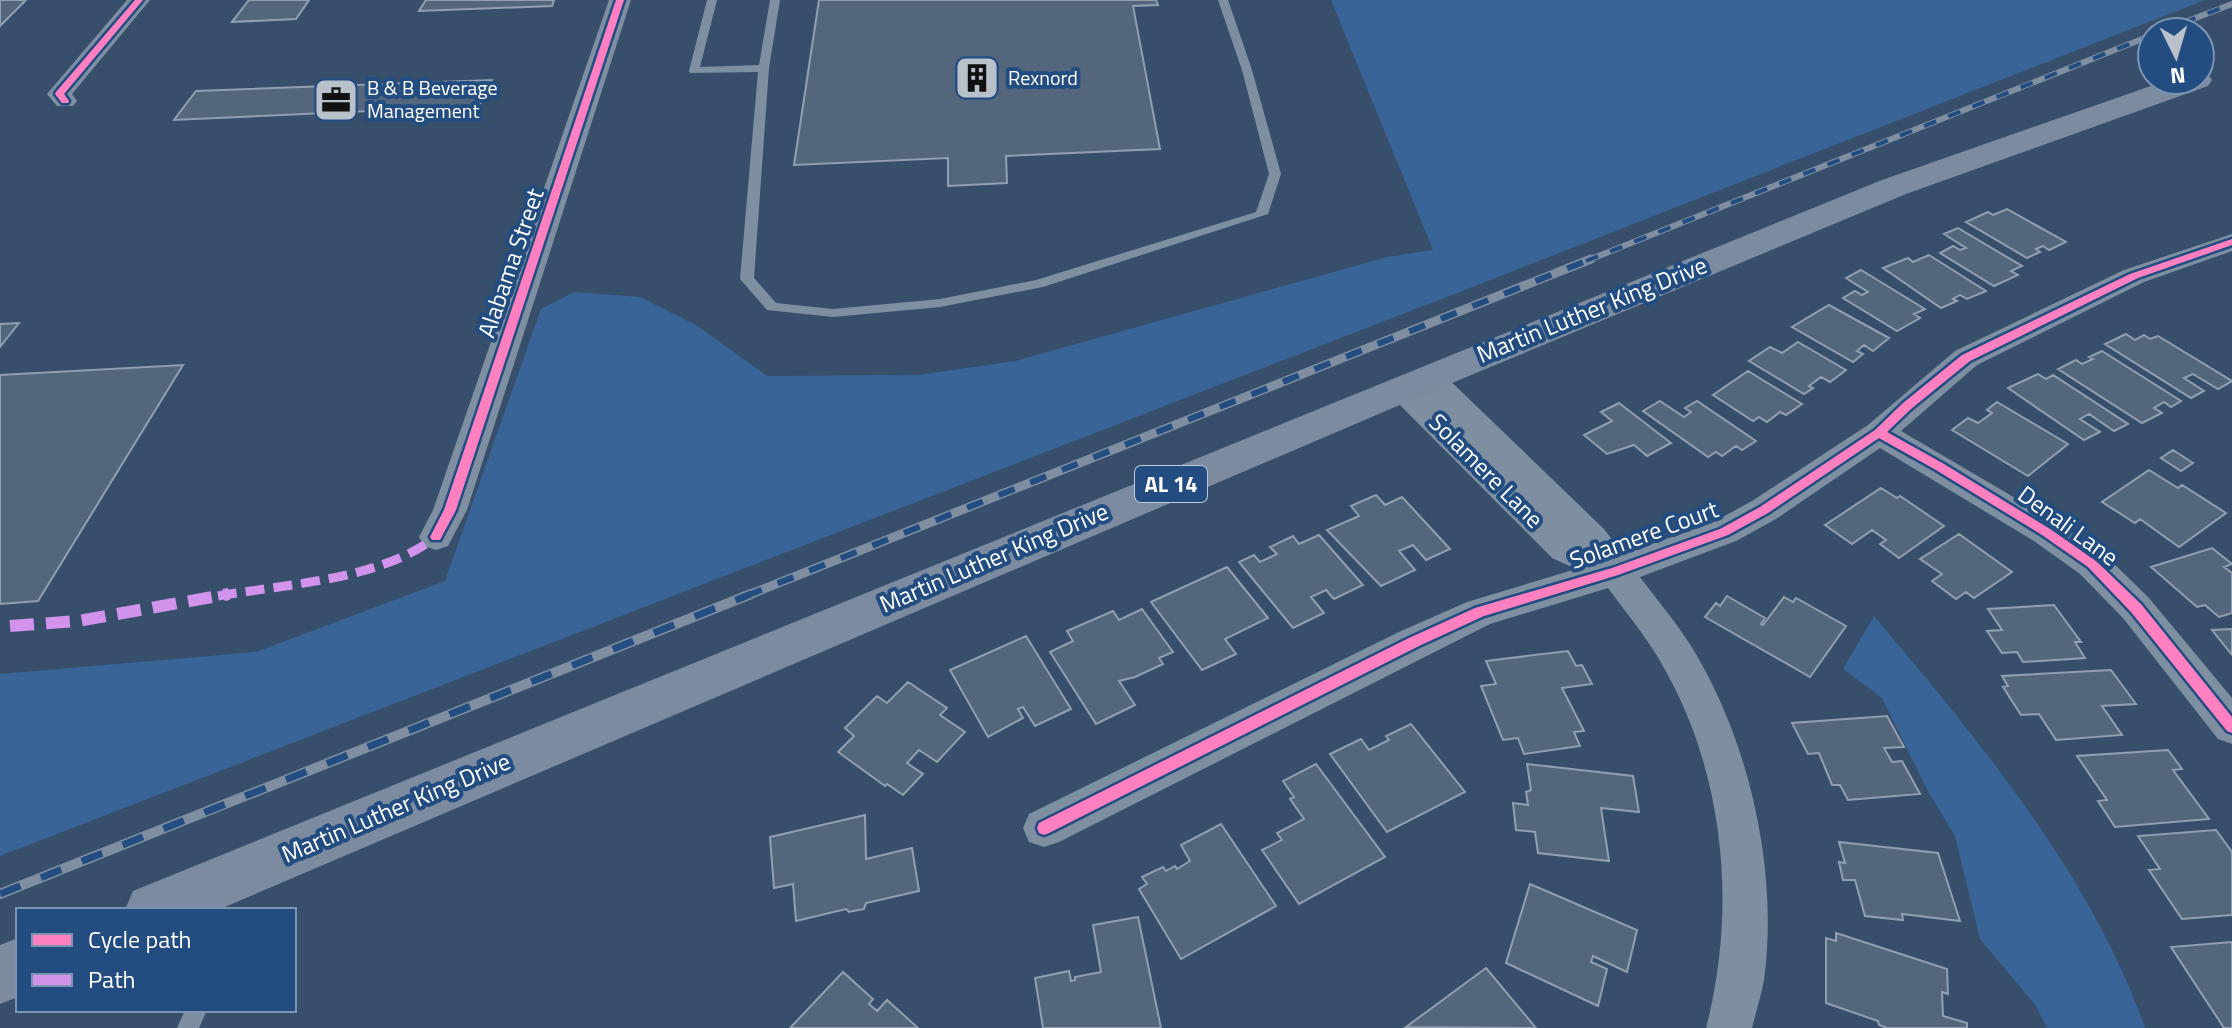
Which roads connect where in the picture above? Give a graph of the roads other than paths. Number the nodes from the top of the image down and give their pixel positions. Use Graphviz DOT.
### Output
graph roads {
  1 [pos="139,0"];
  2 [pos="620,0"];
  3 [pos="712,0"];
  4 [pos="775,0"];
  5 [pos="1223,0"];
  6 [pos="764,68"];
  7 [pos="2152,96"];
  8 [pos="65,101"];
  9 [pos="2232,242"];
  10 [pos="1415,382"];
  11 [pos="1879,433"];
  12 [pos="436,537"];
  13 [pos="1614,572"];
  14 [pos="2232,727"];
  15 [pos="1044,828"];
  16 [pos="205,900"];
  17 [pos="163,908"];
  18 [pos="1729,1028"];
  1 -- 8 [label="street"];
  2 -- 12 [label="street, Alabama Street"];
  3 -- 6 [label="lane"];
  4 -- 6 [label="lane"];
  5 -- 6 [label="lane"];
  7 -- 10 [label="main road, Martin Luther King Drive / AL 14"];
  9 -- 11 [label="street, Solamere Court"];
  10 -- 13 [label="street, Solamere Lane"];
  10 -- 16 [label="main road, Martin Luther King Drive / AL 14"];
  11 -- 13 [label="street, Solamere Court"];
  11 -- 14 [label="street, Denali Lane"];
  13 -- 15 [label="street, Solamere Court"];
  13 -- 18 [label="street, Solamere Lane"];
  16 -- 17 [label="main road, Martin Luther King Drive / AL 14"];
}
